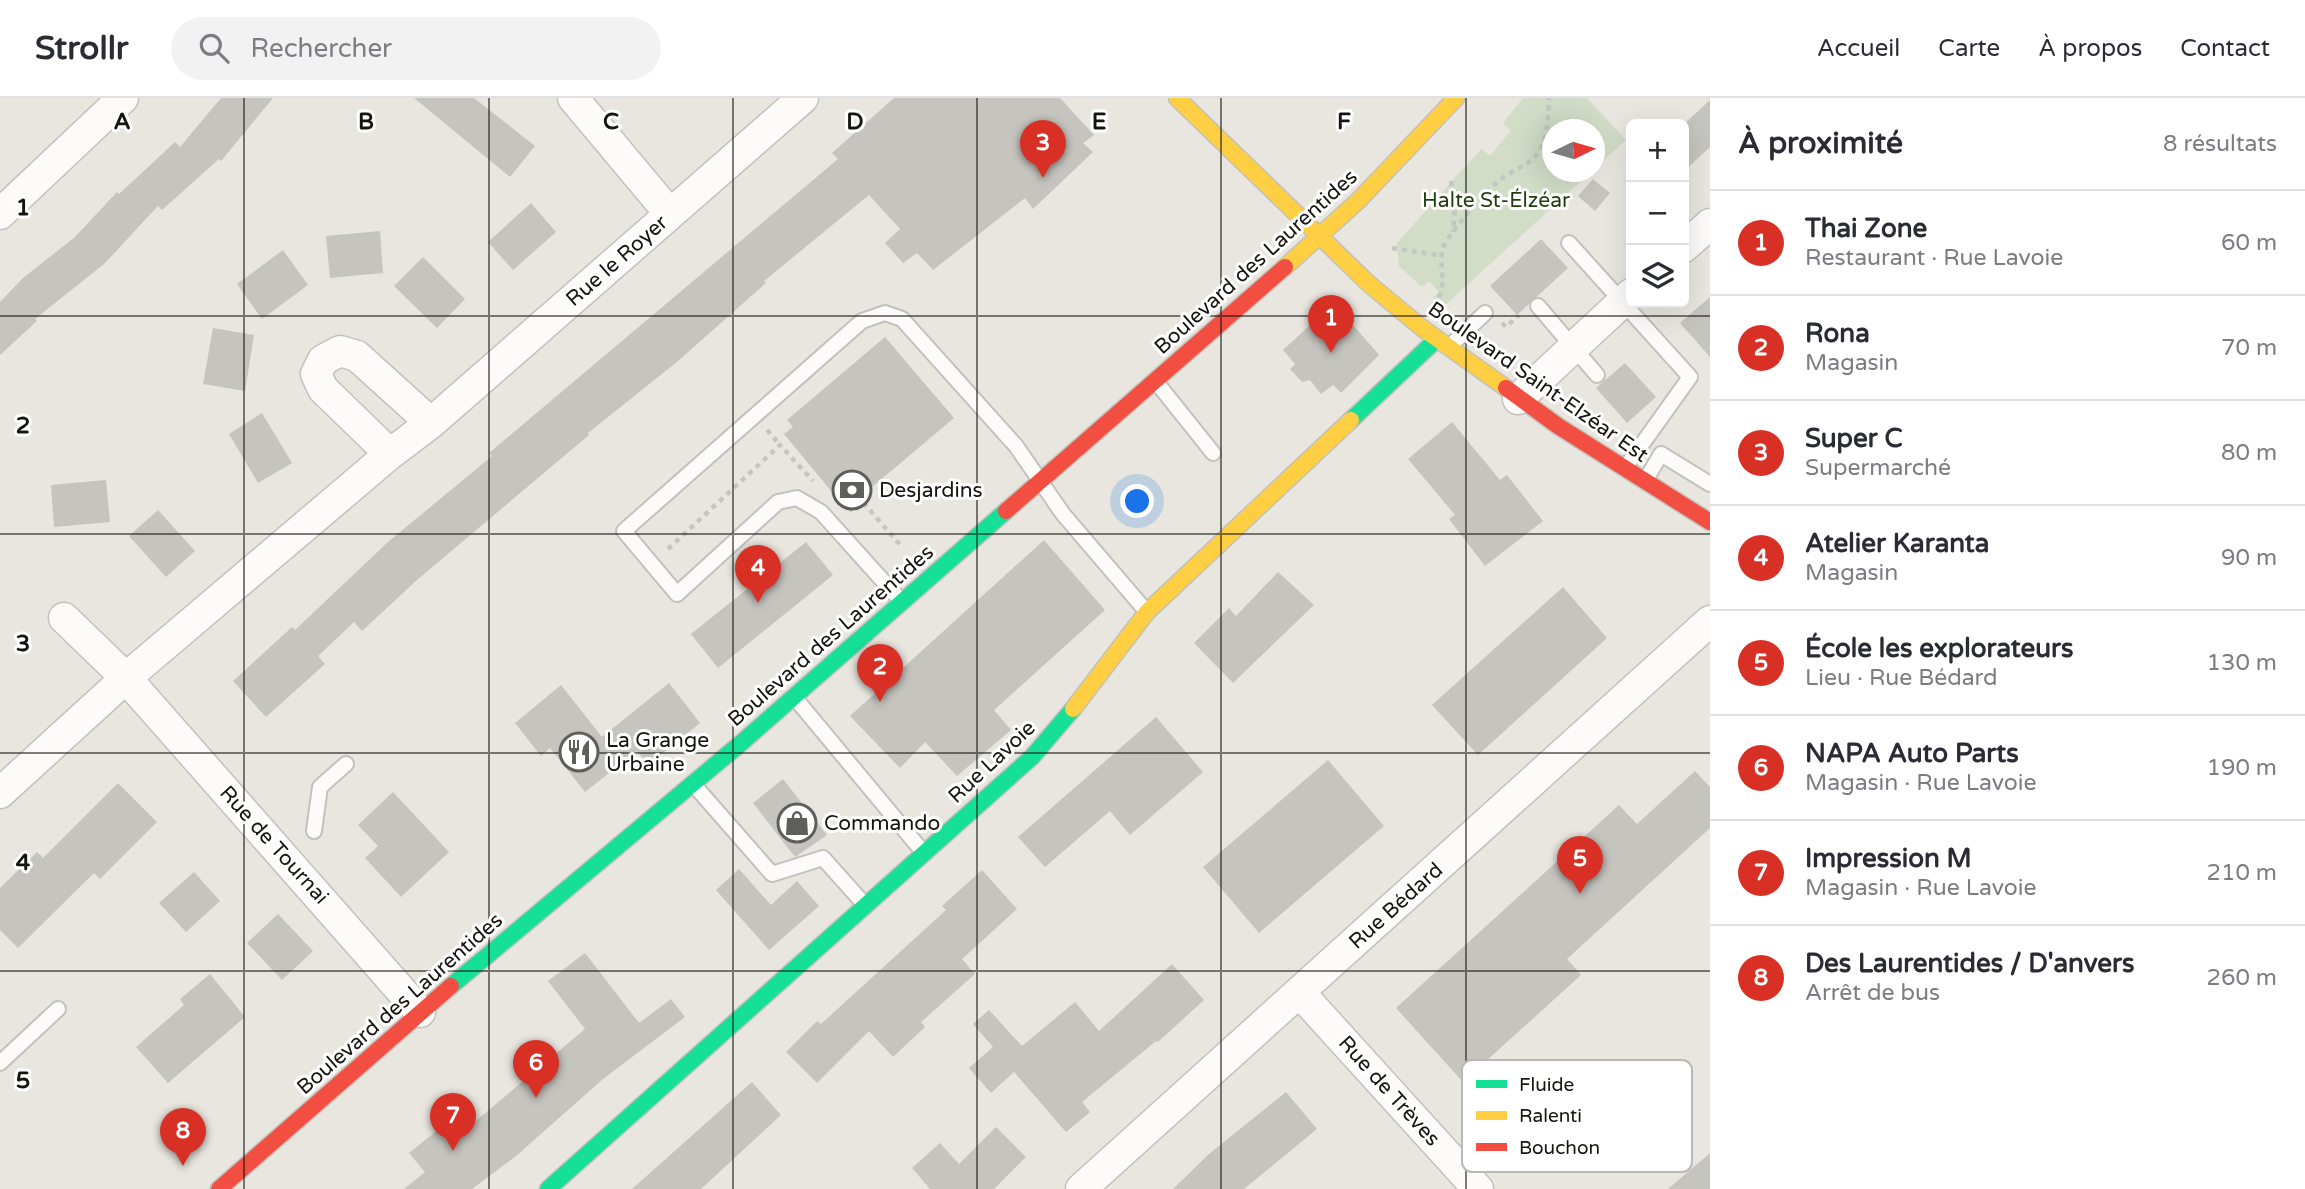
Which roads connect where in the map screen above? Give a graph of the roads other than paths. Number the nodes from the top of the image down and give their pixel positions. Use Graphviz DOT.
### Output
graph roads {
  1 [pos="123,98"];
  2 [pos="573,98"];
  3 [pos="803,98"];
  4 [pos="1177,98"];
  5 [pos="1456,98"];
  6 [pos="0,214"];
  7 [pos="670,215"];
  8 [pos="1710,224"];
  9 [pos="1321,235"];
  10 [pos="1569,243"];
  11 [pos="1686,245"];
  12 [pos="1626,297"];
  13 [pos="1626,299"];
  14 [pos="1531,308"];
  15 [pos="1635,308"];
  16 [pos="1491,315"];
  17 [pos="1442,344"];
  18 [pos="1573,346"];
  19 [pos="1597,375"];
  20 [pos="1156,381"];
  21 [pos="1518,399"];
  22 [pos="431,423"];
  23 [pos="1644,442"];
  24 [pos="1213,453"];
  25 [pos="390,454"];
  26 [pos="1661,454"];
  27 [pos="1625,469"];
  28 [pos="1039,481"];
  29 [pos="1644,481"];
  30 [pos="1710,484"];
  31 [pos="1710,523"];
  32 [pos="902,603"];
  33 [pos="1147,612"];
  34 [pos="64,618"];
  35 [pos="1710,621"];
  36 [pos="127,678"];
  37 [pos="794,697"];
  38 [pos="346,764"];
  39 [pos="693,784"];
  40 [pos="0,793"];
  41 [pos="314,831"];
  42 [pos="924,853"];
  43 [pos="866,906"];
  44 [pos="1300,993"];
  45 [pos="58,1009"];
  46 [pos="421,1012"];
  47 [pos="0,1063"];
  48 [pos="1462,1171"];
  49 [pos="1463,1172"];
  50 [pos="219,1189"];
  51 [pos="548,1189"];
  52 [pos="1081,1189"];
  53 [pos="1478,1189"];
  1 -- 6 [label="street"];
  2 -- 7 [label="street"];
  3 -- 7 [label="street, Rue le Royer"];
  4 -- 9 [label="street, Boulevard Saint-Elzéar Est"];
  5 -- 9 [label="street, Boulevard des Laurentides"];
  7 -- 22 [label="street, Rue le Royer"];
  8 -- 11 [label="street"];
  9 -- 17 [label="street, Boulevard Saint-Elzéar Est"];
  9 -- 20 [label="street, Boulevard des Laurentides"];
  10 -- 12 [label="lane"];
  13 -- 18 [label="street"];
  14 -- 18 [label="lane"];
  15 -- 23 [label="lane"];
  16 -- 17 [label="lane"];
  17 -- 21 [label="street, Boulevard Saint-Elzéar Est"];
  17 -- 33 [label="street, Rue Lavoie"];
  18 -- 19 [label="lane"];
  18 -- 21 [label="street"];
  20 -- 24 [label="lane"];
  20 -- 28 [label="street, Boulevard des Laurentides"];
  21 -- 27 [label="street, Boulevard Saint-Elzéar Est"];
  22 -- 25 [label="street, Rue le Royer"];
  22 -- 25 [label="street"];
  23 -- 26 [label="lane"];
  23 -- 27 [label="lane"];
  25 -- 36 [label="street, Rue le Royer"];
  26 -- 29 [label="lane"];
  26 -- 30 [label="lane"];
  27 -- 29 [label="street, Boulevard Saint-Elzéar Est"];
  28 -- 32 [label="street, Boulevard des Laurentides"];
  28 -- 32 [label="lane"];
  28 -- 33 [label="lane"];
  29 -- 31 [label="street, Boulevard Saint-Elzéar Est"];
  32 -- 37 [label="street, Boulevard des Laurentides"];
  33 -- 42 [label="street, Rue Lavoie"];
  34 -- 36 [label="street"];
  35 -- 44 [label="street, Rue Bédard"];
  36 -- 40 [label="street, Rue le Royer"];
  36 -- 46 [label="street, Rue de Tournai"];
  37 -- 39 [label="street, Boulevard des Laurentides"];
  37 -- 42 [label="lane"];
  38 -- 41 [label="lane"];
  39 -- 43 [label="lane"];
  39 -- 46 [label="street, Boulevard des Laurentides"];
  42 -- 43 [label="street, Rue Lavoie"];
  43 -- 51 [label="street, Rue Lavoie"];
  44 -- 48 [label="street, Rue de Trèves"];
  44 -- 52 [label="street, Rue Bédard"];
  45 -- 47 [label="lane"];
  46 -- 50 [label="street, Boulevard des Laurentides"];
  49 -- 53 [label="street, Rue de Trèves"];
}
